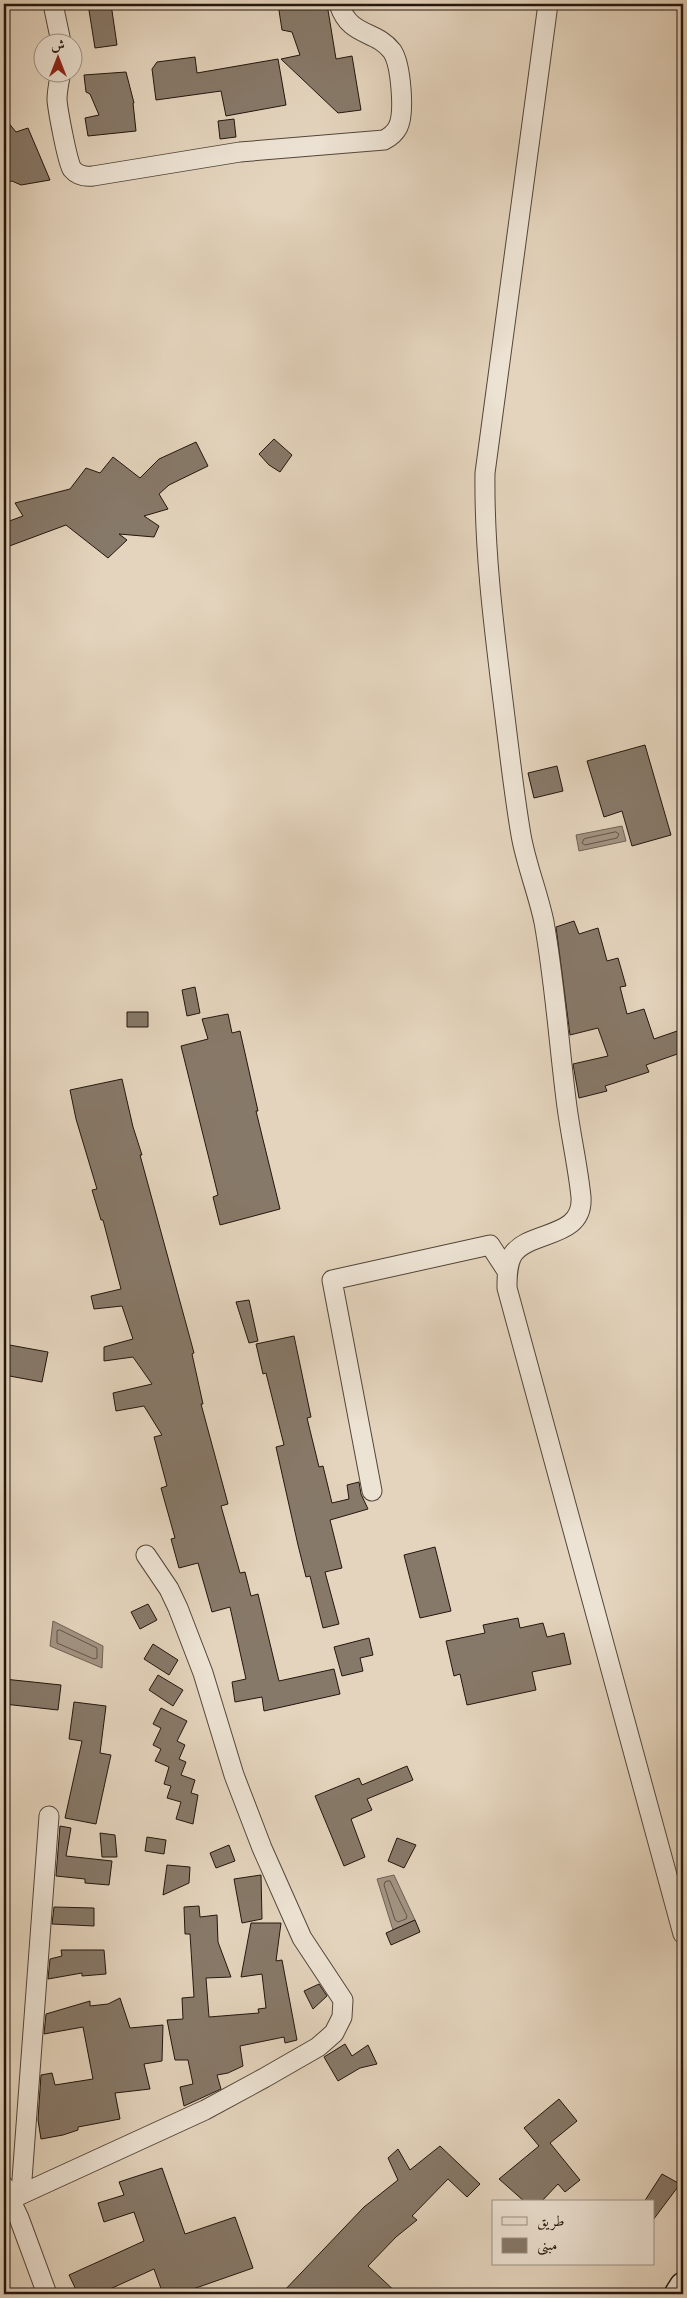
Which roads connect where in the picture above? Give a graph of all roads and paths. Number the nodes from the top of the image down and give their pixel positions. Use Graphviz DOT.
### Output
graph roads {
  1 [pos="53,4"];
  2 [pos="339,4"];
  3 [pos="548,4"];
  4 [pos="58,32"];
  5 [pos="59,82"];
  6 [pos="507,1272"];
  7 [pos="372,1491"];
  8 [pos="146,1554"];
  9 [pos="49,1816"];
  10 [pos="683,1934"];
  11 [pos="12,2193"];
  12 [pos="683,2286"];
  13 [pos="47,2294"];
  14 [pos="678,2294"];
  1 -- 4 [label="street"];
  2 -- 5 [label="street"];
  3 -- 6 [label="street"];
  6 -- 7 [label="street"];
  6 -- 10 [label="street"];
  8 -- 11 [label="street"];
  9 -- 11 [label="street"];
  11 -- 13 [label="street"];
  12 -- 14 [label="main road"];
}
